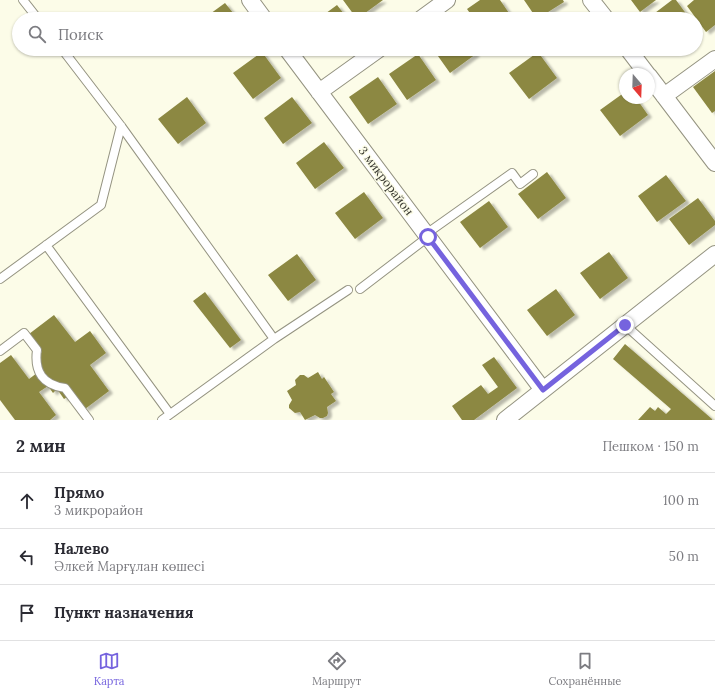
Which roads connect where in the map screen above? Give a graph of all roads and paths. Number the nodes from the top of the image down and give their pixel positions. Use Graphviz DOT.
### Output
graph roads {
  1 [pos="23,0"];
  2 [pos="250,0"];
  3 [pos="447,0"];
  4 [pos="591,0"];
  5 [pos="32,12"];
  6 [pos="259,12"];
  7 [pos="431,12"];
  8 [pos="600,12"];
  9 [pos="67,56"];
  10 [pos="292,56"];
  11 [pos="369,56"];
  12 [pos="633,56"];
  13 [pos="715,59"];
  14 [pos="643,68"];
  15 [pos="655,84"];
  16 [pos="320,92"];
  17 [pos="664,96"];
  18 [pos="122,126"];
  19 [pos="715,163"];
  20 [pos="533,174"];
  21 [pos="427,235"];
  22 [pos="46,245"];
  23 [pos="715,254"];
  24 [pos="0,279"];
  25 [pos="360,289"];
  26 [pos="348,290"];
  27 [pos="625,325"];
  28 [pos="274,340"];
  29 [pos="0,352"];
  30 [pos="543,390"];
  31 [pos="715,406"];
  32 [pos="170,414"];
  33 [pos="89,420"];
  34 [pos="162,420"];
  35 [pos="505,420"];
  1 -- 5 [label="lane"];
  2 -- 6 [label="street"];
  3 -- 7 [label="street"];
  4 -- 8 [label="street"];
  9 -- 18 [label="lane"];
  10 -- 16 [label="street, 3 микрорайон"];
  11 -- 16 [label="street"];
  12 -- 14 [label="street"];
  13 -- 17 [label="street"];
  15 -- 17 [label="street"];
  16 -- 21 [label="street, 3 микрорайон"];
  17 -- 19 [label="street"];
  18 -- 22 [label="lane"];
  18 -- 28 [label="lane"];
  20 -- 21 [label="lane"];
  21 -- 25 [label="lane"];
  21 -- 30 [label="street, 3 микрорайон"];
  22 -- 24 [label="lane"];
  22 -- 32 [label="lane"];
  23 -- 27 [label="street"];
  26 -- 28 [label="lane"];
  27 -- 30 [label="street"];
  27 -- 31 [label="lane"];
  28 -- 32 [label="lane"];
  29 -- 33 [label="lane"];
  30 -- 35 [label="street"];
  32 -- 34 [label="lane"];
}
